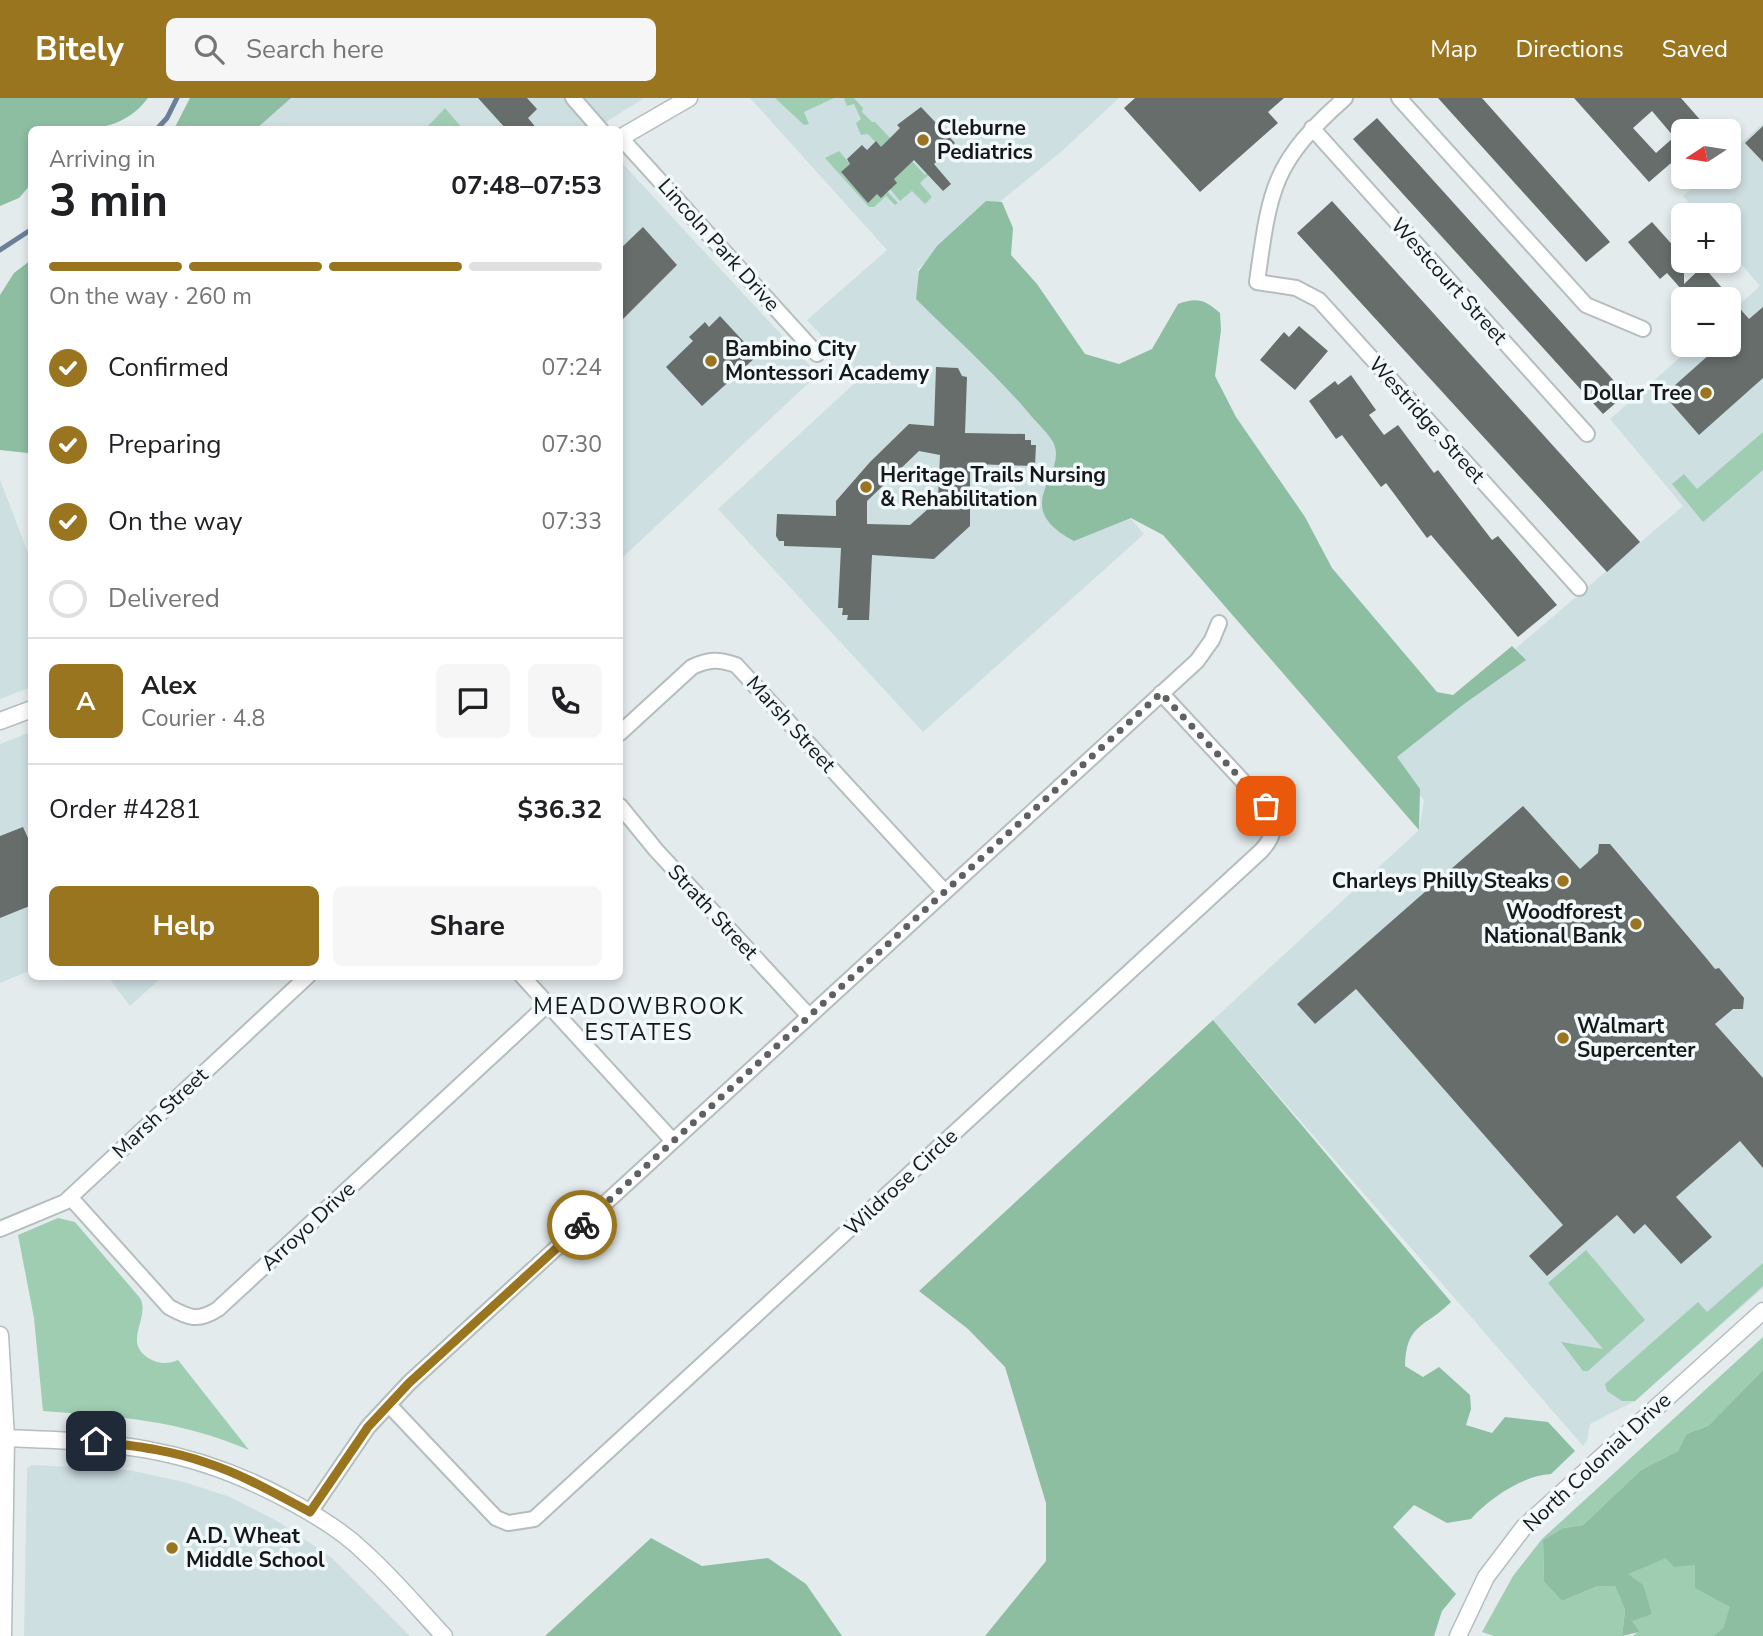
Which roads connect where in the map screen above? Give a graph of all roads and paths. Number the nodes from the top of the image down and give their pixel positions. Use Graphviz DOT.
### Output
graph roads {
  1 [pos="573,98"];
  2 [pos="689,98"];
  3 [pos="1345,98"];
  4 [pos="1399,98"];
  5 [pos="598,126"];
  6 [pos="1312,128"];
  7 [pos="623,136"];
  8 [pos="623,141"];
  9 [pos="1643,330"];
  10 [pos="817,354"];
  11 [pos="1587,434"];
  12 [pos="1579,588"];
  13 [pos="1219,623"];
  14 [pos="1161,693"];
  15 [pos="28,710"];
  16 [pos="0,721"];
  17 [pos="623,730"];
  18 [pos="623,810"];
  19 [pos="944,891"];
  20 [pos="304,980"];
  21 [pos="527,980"];
  22 [pos="548,1004"];
  23 [pos="809,1016"];
  24 [pos="673,1141"];
  25 [pos="70,1197"];
  26 [pos="0,1229"];
  27 [pos="1763,1311"];
  28 [pos="0,1335"];
  29 [pos="389,1405"];
  30 [pos="6,1438"];
  31 [pos="310,1512"];
  32 [pos="3,1636"];
  33 [pos="444,1636"];
  34 [pos="1458,1636"];
  1 -- 5 [label="street"];
  2 -- 7 [label="street"];
  3 -- 6 [label="street"];
  4 -- 9 [label="street"];
  6 -- 11 [label="street, Westcourt Street"];
  6 -- 12 [label="street, Westridge Street"];
  8 -- 10 [label="street, Lincoln Park Drive"];
  13 -- 14 [label="street"];
  14 -- 19 [label="street"];
  14 -- 29 [label="street, Wildrose Circle"];
  15 -- 16 [label="street"];
  17 -- 19 [label="street, Marsh Street"];
  18 -- 23 [label="street, Strath Street"];
  19 -- 23 [label="street"];
  20 -- 25 [label="street, Marsh Street"];
  21 -- 22 [label="street"];
  22 -- 24 [label="street"];
  22 -- 25 [label="street, Arroyo Drive"];
  23 -- 24 [label="street"];
  24 -- 29 [label="street"];
  25 -- 26 [label="street, Marsh Street"];
  27 -- 34 [label="street, North Colonial Drive"];
  28 -- 30 [label="street"];
  29 -- 31 [label="street"];
  30 -- 31 [label="street"];
  30 -- 32 [label="street"];
  31 -- 33 [label="street"];
}
